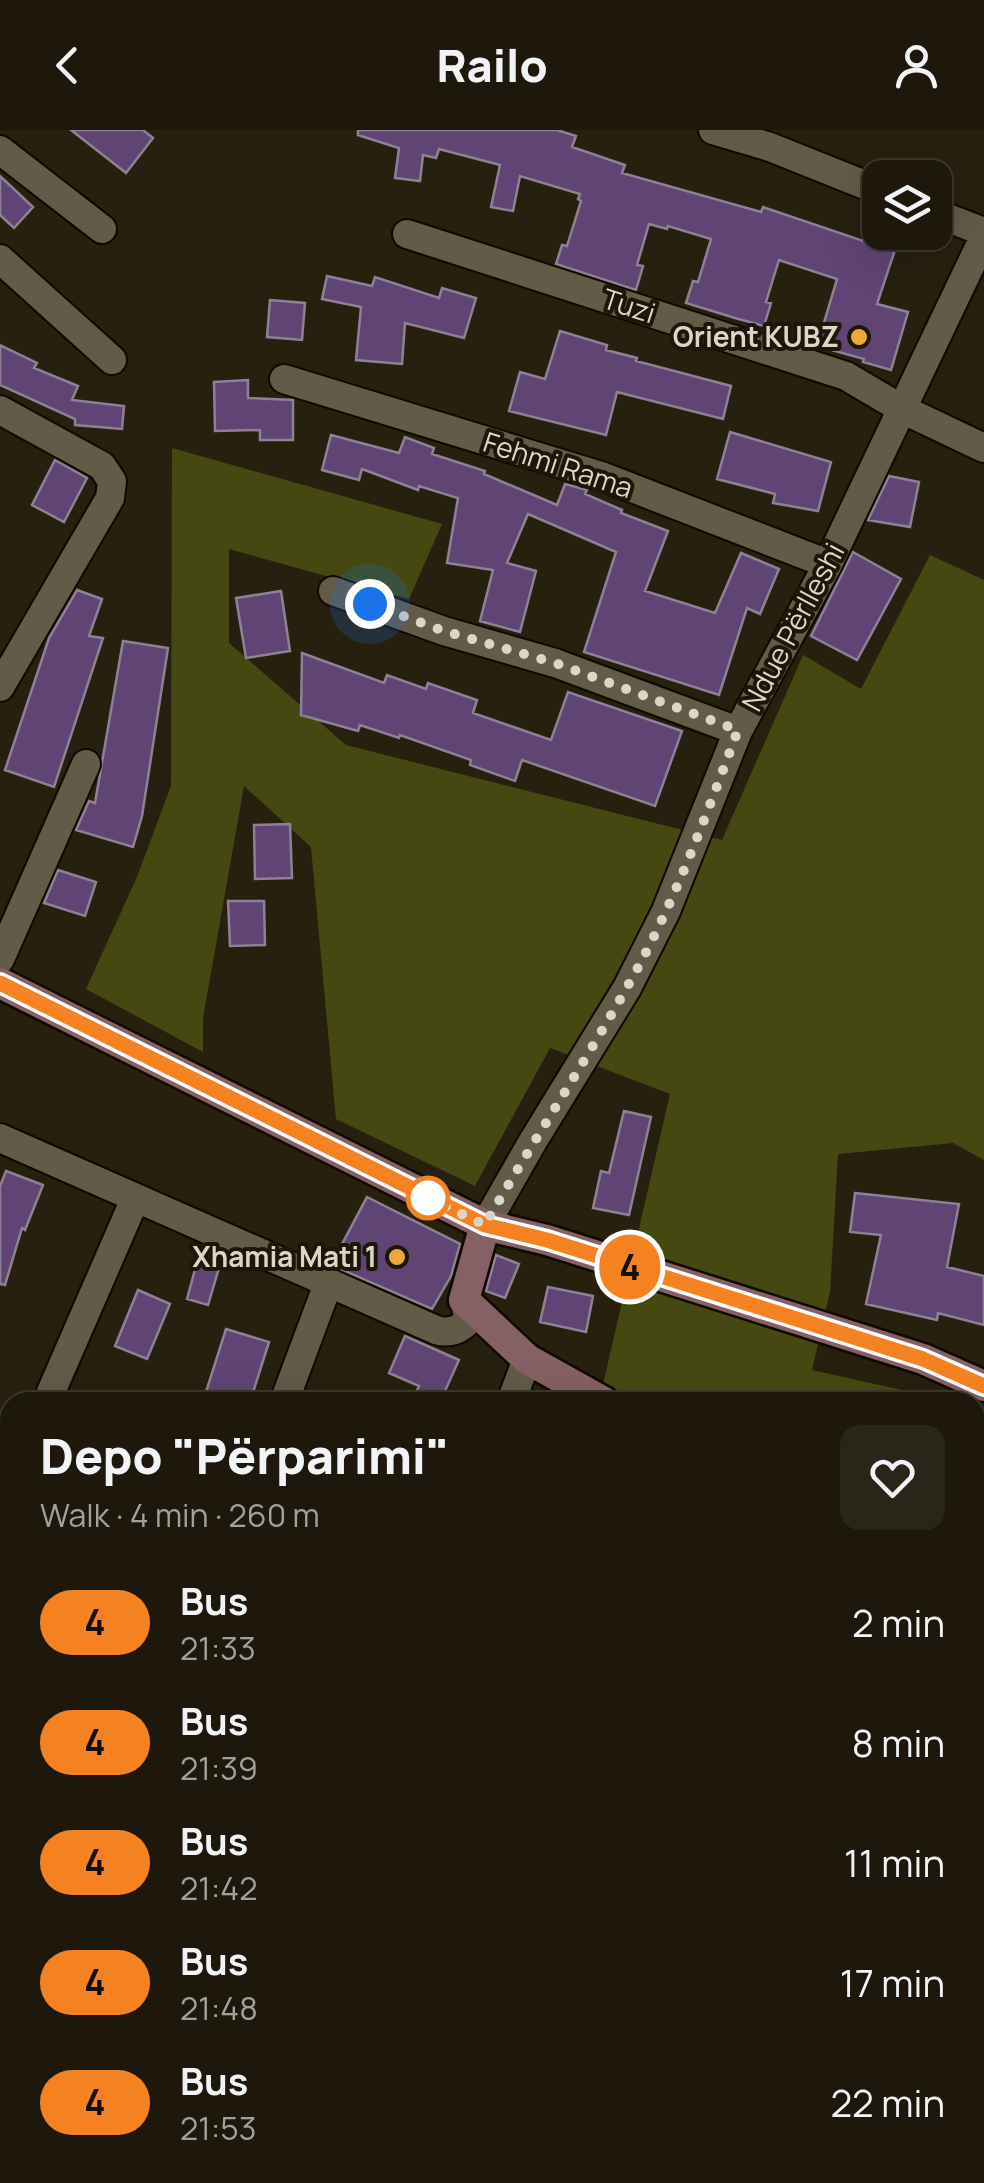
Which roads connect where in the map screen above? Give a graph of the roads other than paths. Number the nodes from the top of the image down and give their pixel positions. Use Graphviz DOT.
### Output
graph roads {
  1 [pos="713,130"];
  2 [pos="0,150"];
  3 [pos="862,184"];
  4 [pos="952,221"];
  5 [pos="102,229"];
  6 [pos="407,234"];
  7 [pos="984,235"];
  8 [pos="0,259"];
  9 [pos="112,360"];
  10 [pos="284,378"];
  11 [pos="902,409"];
  12 [pos="0,410"];
  13 [pos="984,448"];
  14 [pos="828,564"];
  15 [pos="334,591"];
  16 [pos="0,687"];
  17 [pos="738,730"];
  18 [pos="86,764"];
  19 [pos="0,959"];
  20 [pos="0,983"];
  21 [pos="0,1138"];
  22 [pos="135,1199"];
  23 [pos="485,1225"];
  24 [pos="328,1284"];
  25 [pos="464,1300"];
  26 [pos="528,1359"];
  27 [pos="984,1386"];
  28 [pos="51,1392"];
  29 [pos="288,1392"];
  30 [pos="515,1392"];
  31 [pos="586,1392"];
  1 -- 3 [label="street"];
  2 -- 5 [label="street"];
  4 -- 7 [label="street"];
  6 -- 11 [label="street, Tuzi"];
  7 -- 11 [label="street, Ndue Përlleshi"];
  8 -- 9 [label="street"];
  10 -- 14 [label="street, Fehmi Rama"];
  11 -- 13 [label="street, Tuzi"];
  11 -- 14 [label="street, Ndue Përlleshi"];
  12 -- 16 [label="street"];
  14 -- 17 [label="street, Ndue Përlleshi"];
  15 -- 17 [label="street"];
  17 -- 23 [label="street, Ndue Përlleshi"];
  18 -- 19 [label="street"];
  20 -- 23 [label="street"];
  21 -- 22 [label="street"];
  22 -- 24 [label="street"];
  22 -- 28 [label="street"];
  23 -- 25 [label="street"];
  23 -- 27 [label="street"];
  24 -- 25 [label="street"];
  24 -- 29 [label="street"];
  25 -- 26 [label="street"];
  26 -- 30 [label="street"];
  26 -- 31 [label="street"];
}
